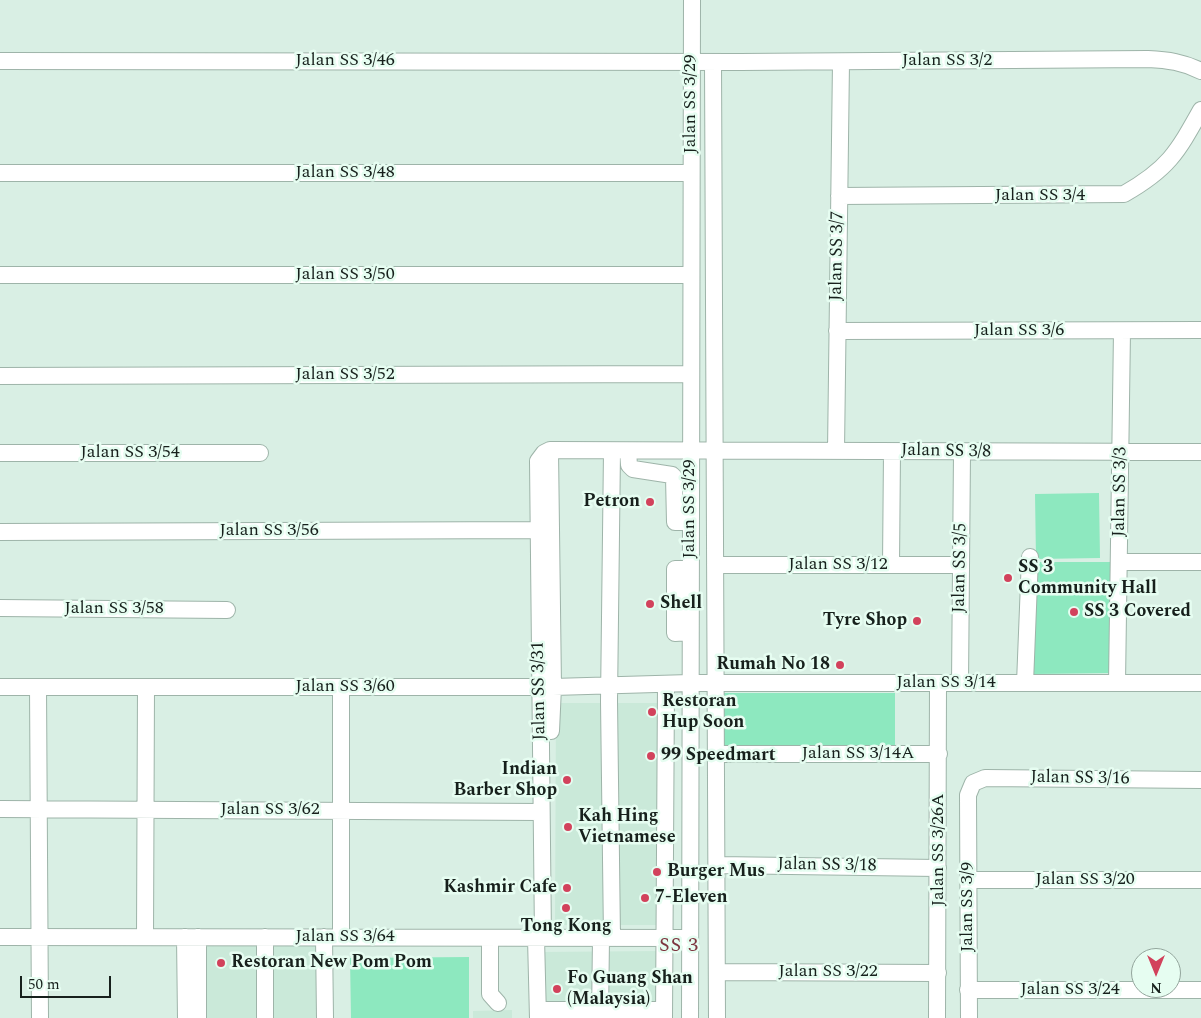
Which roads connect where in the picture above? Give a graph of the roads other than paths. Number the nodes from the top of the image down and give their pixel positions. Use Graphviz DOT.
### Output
graph roads {
  1 [pos="692,0"];
  2 [pos="0,61"];
  3 [pos="691,62"];
  4 [pos="713,62"];
  5 [pos="841,62"];
  6 [pos="1201,71"];
  7 [pos="1201,110"];
  8 [pos="0,173"];
  9 [pos="691,173"];
  10 [pos="839,196"];
  11 [pos="0,275"];
  12 [pos="690,275"];
  13 [pos="1201,330"];
  14 [pos="837,331"];
  15 [pos="1122,331"];
  16 [pos="690,374"];
  17 [pos="0,376"];
  18 [pos="550,450"];
  19 [pos="620,451"];
  20 [pos="690,451"];
  21 [pos="836,451"];
  22 [pos="715,452"];
  23 [pos="892,452"];
  24 [pos="962,452"];
  25 [pos="1201,452"];
  26 [pos="260,453"];
  27 [pos="1122,453"];
  28 [pos="0,454"];
  29 [pos="690,522"];
  30 [pos="537,530"];
  31 [pos="0,532"];
  32 [pos="1030,557"];
  33 [pos="1120,562"];
  34 [pos="1201,562"];
  35 [pos="715,565"];
  36 [pos="891,565"];
  37 [pos="961,565"];
  38 [pos="0,608"];
  39 [pos="227,610"];
  40 [pos="690,683"];
  41 [pos="716,683"];
  42 [pos="938,683"];
  43 [pos="960,683"];
  44 [pos="1025,683"];
  45 [pos="1117,683"];
  46 [pos="1201,683"];
  47 [pos="666,684"];
  48 [pos="611,686"];
  49 [pos="0,687"];
  50 [pos="38,687"];
  51 [pos="146,687"];
  52 [pos="341,687"];
  53 [pos="546,687"];
  54 [pos="716,754"];
  55 [pos="939,754"];
  56 [pos="1201,780"];
  57 [pos="968,795"];
  58 [pos="0,809"];
  59 [pos="38,809"];
  60 [pos="146,809"];
  61 [pos="341,810"];
  62 [pos="540,812"];
  63 [pos="717,866"];
  64 [pos="938,868"];
  65 [pos="968,880"];
  66 [pos="1201,880"];
  67 [pos="0,937"];
  68 [pos="40,937"];
  69 [pos="145,937"];
  70 [pos="192,937"];
  71 [pos="264,937"];
  72 [pos="333,937"];
  73 [pos="490,938"];
  74 [pos="544,938"];
  75 [pos="607,938"];
  76 [pos="666,938"];
  77 [pos="690,938"];
  78 [pos="717,972"];
  79 [pos="938,973"];
  80 [pos="968,990"];
  81 [pos="1201,990"];
  82 [pos="498,1003"];
  83 [pos="538,1014"];
  84 [pos="600,1014"];
  85 [pos="664,1014"];
  86 [pos="40,1018"];
  87 [pos="186,1018"];
  88 [pos="198,1018"];
  89 [pos="265,1018"];
  90 [pos="325,1018"];
  91 [pos="335,1018"];
  92 [pos="690,1018"];
  93 [pos="718,1018"];
  94 [pos="937,1018"];
  95 [pos="969,1018"];
  1 -- 3 [label="street, Jalan SS 3/29"];
  2 -- 3 [label="street, Jalan SS 3/46"];
  3 -- 4 [label="street, Jalan SS 3/2"];
  3 -- 9 [label="street, Jalan SS 3/29"];
  4 -- 5 [label="street, Jalan SS 3/2"];
  4 -- 22 [label="street"];
  5 -- 6 [label="street, Jalan SS 3/2"];
  5 -- 10 [label="street, Jalan SS 3/7"];
  7 -- 10 [label="street, Jalan SS 3/4"];
  8 -- 9 [label="street, Jalan SS 3/48"];
  9 -- 12 [label="street, Jalan SS 3/29"];
  10 -- 14 [label="street, Jalan SS 3/7"];
  11 -- 12 [label="street, Jalan SS 3/50"];
  12 -- 16 [label="street, Jalan SS 3/29"];
  13 -- 15 [label="street, Jalan SS 3/6"];
  14 -- 15 [label="street, Jalan SS 3/6"];
  14 -- 21 [label="street, Jalan SS 3/7"];
  15 -- 27 [label="street, Jalan SS 3/3"];
  16 -- 17 [label="street, Jalan SS 3/52"];
  16 -- 20 [label="street, Jalan SS 3/29"];
  18 -- 19 [label="street"];
  18 -- 30 [label="street, Jalan SS 3/31"];
  18 -- 53 [label="street, Jalan SS 3/31"];
  19 -- 20 [label="street"];
  19 -- 29 [label="street"];
  19 -- 48 [label="street"];
  20 -- 22 [label="street, Jalan SS 3/8"];
  20 -- 29 [label="street, Jalan SS 3/29"];
  21 -- 22 [label="street, Jalan SS 3/8"];
  21 -- 23 [label="street, Jalan SS 3/8"];
  22 -- 35 [label="street"];
  23 -- 24 [label="street, Jalan SS 3/8"];
  23 -- 36 [label="street"];
  24 -- 27 [label="street, Jalan SS 3/8"];
  24 -- 37 [label="street, Jalan SS 3/5"];
  25 -- 27 [label="street, Jalan SS 3/8"];
  26 -- 28 [label="street, Jalan SS 3/54"];
  27 -- 33 [label="street, Jalan SS 3/3"];
  29 -- 40 [label="street, Jalan SS 3/29"];
  30 -- 31 [label="street, Jalan SS 3/56"];
  30 -- 53 [label="street, Jalan SS 3/31"];
  32 -- 44 [label="street"];
  33 -- 34 [label="street"];
  33 -- 45 [label="street, Jalan SS 3/3"];
  35 -- 36 [label="street, Jalan SS 3/12"];
  35 -- 41 [label="street"];
  36 -- 37 [label="street, Jalan SS 3/12"];
  37 -- 43 [label="street, Jalan SS 3/5"];
  38 -- 39 [label="street, Jalan SS 3/58"];
  40 -- 41 [label="street, Jalan SS 3/14"];
  40 -- 47 [label="street, Jalan SS 3/60"];
  40 -- 77 [label="street, Jalan SS 3/29"];
  41 -- 42 [label="street, Jalan SS 3/14"];
  41 -- 54 [label="street"];
  42 -- 43 [label="street, Jalan SS 3/14"];
  42 -- 55 [label="street, Jalan SS 3/26A"];
  43 -- 44 [label="street, Jalan SS 3/14"];
  44 -- 45 [label="street, Jalan SS 3/14"];
  45 -- 46 [label="street, Jalan SS 3/14"];
  47 -- 48 [label="street, Jalan SS 3/60"];
  47 -- 76 [label="street"];
  48 -- 53 [label="street, Jalan SS 3/60"];
  48 -- 75 [label="street"];
  49 -- 50 [label="street, Jalan SS 3/60"];
  50 -- 51 [label="street, Jalan SS 3/60"];
  50 -- 59 [label="street"];
  51 -- 52 [label="street, Jalan SS 3/60"];
  51 -- 60 [label="street"];
  52 -- 53 [label="street, Jalan SS 3/60"];
  52 -- 61 [label="street"];
  53 -- 62 [label="street, Jalan SS 3/31"];
  53 -- 74 [label="street, Jalan SS 3/31"];
  54 -- 55 [label="street, Jalan SS 3/14A"];
  54 -- 63 [label="street"];
  55 -- 64 [label="street, Jalan SS 3/26A"];
  56 -- 57 [label="street, Jalan SS 3/16"];
  57 -- 65 [label="street, Jalan SS 3/9"];
  58 -- 59 [label="street, Jalan SS 3/62"];
  59 -- 60 [label="street, Jalan SS 3/62"];
  59 -- 68 [label="street"];
  60 -- 61 [label="street, Jalan SS 3/62"];
  60 -- 69 [label="street"];
  61 -- 62 [label="street, Jalan SS 3/62"];
  61 -- 72 [label="street"];
  62 -- 74 [label="street, Jalan SS 3/31"];
  63 -- 64 [label="street, Jalan SS 3/18"];
  63 -- 78 [label="street"];
  64 -- 79 [label="street, Jalan SS 3/26A"];
  65 -- 66 [label="street, Jalan SS 3/20"];
  65 -- 80 [label="street, Jalan SS 3/9"];
  67 -- 68 [label="street, Jalan SS 3/64"];
  68 -- 69 [label="street, Jalan SS 3/64"];
  68 -- 86 [label="street"];
  69 -- 70 [label="street, Jalan SS 3/64"];
  70 -- 71 [label="street, Jalan SS 3/64"];
  70 -- 87 [label="street"];
  70 -- 88 [label="street"];
  71 -- 72 [label="street, Jalan SS 3/64"];
  71 -- 89 [label="street"];
  72 -- 73 [label="street, Jalan SS 3/64"];
  72 -- 90 [label="street"];
  72 -- 91 [label="street"];
  73 -- 74 [label="street, Jalan SS 3/64"];
  73 -- 82 [label="street"];
  74 -- 75 [label="street, Jalan SS 3/64"];
  74 -- 83 [label="street"];
  75 -- 76 [label="street, Jalan SS 3/64"];
  75 -- 84 [label="street"];
  76 -- 77 [label="street, Jalan SS 3/64"];
  76 -- 85 [label="street"];
  77 -- 92 [label="street, Jalan SS 3/29"];
  78 -- 79 [label="street, Jalan SS 3/22"];
  78 -- 93 [label="street"];
  79 -- 94 [label="street, Jalan SS 3/26A"];
  80 -- 81 [label="street, Jalan SS 3/24"];
  80 -- 95 [label="street, Jalan SS 3/9"];
  83 -- 84 [label="street"];
  84 -- 85 [label="street"];
}
